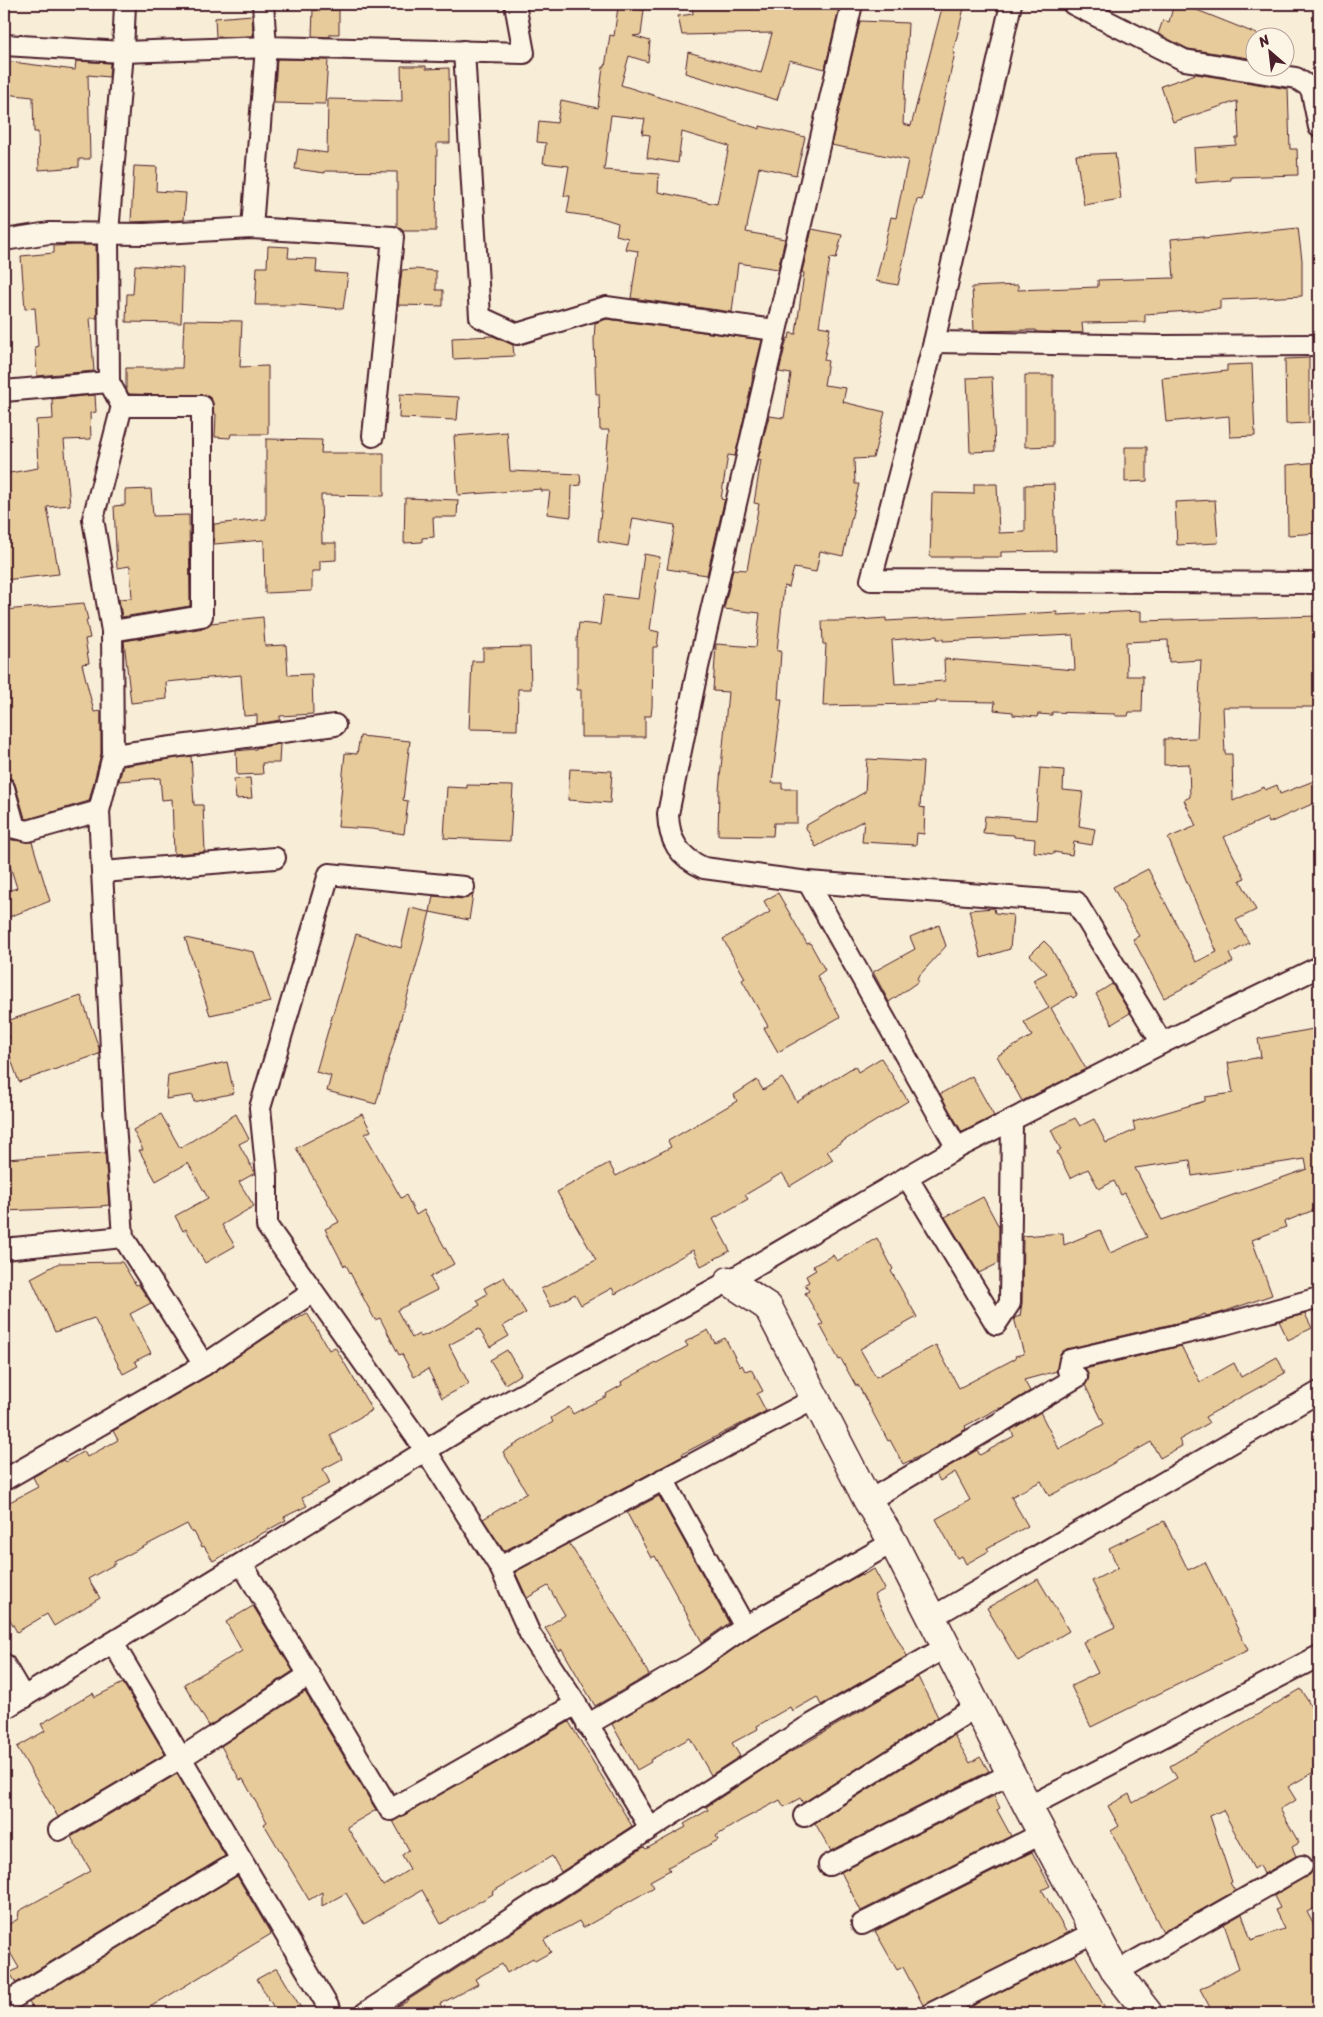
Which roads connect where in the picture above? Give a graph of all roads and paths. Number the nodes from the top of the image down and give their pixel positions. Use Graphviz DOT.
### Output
graph roads {
  1 [pos="125,4"];
  2 [pos="263,4"];
  3 [pos="515,4"];
  4 [pos="852,4"];
  5 [pos="1011,4"];
  6 [pos="1073,4"];
  7 [pos="4,45"];
  8 [pos="266,47"];
  9 [pos="464,51"];
  10 [pos="123,52"];
  11 [pos="1319,127"];
  12 [pos="252,228"];
  13 [pos="108,233"];
  14 [pos="4,240"];
  15 [pos="776,330"];
  16 [pos="934,342"];
  17 [pos="1319,345"];
  18 [pos="109,382"];
  19 [pos="4,391"];
  20 [pos="122,406"];
  21 [pos="373,436"];
  22 [pos="1319,584"];
  23 [pos="112,630"];
  24 [pos="335,725"];
  25 [pos="113,755"];
  26 [pos="4,788"];
  27 [pos="99,811"];
  28 [pos="275,858"];
  29 [pos="103,872"];
  30 [pos="808,882"];
  31 [pos="464,887"];
  32 [pos="1319,967"];
  33 [pos="1162,1043"];
  34 [pos="1012,1120"];
  35 [pos="957,1148"];
  36 [pos="907,1177"];
  37 [pos="123,1237"];
  38 [pos="4,1249"];
  39 [pos="729,1281"];
  40 [pos="313,1292"];
  41 [pos="1319,1298"];
  42 [pos="204,1365"];
  43 [pos="1319,1392"];
  44 [pos="816,1398"];
  45 [pos="426,1451"];
  46 [pos="663,1479"];
  47 [pos="4,1480"];
  48 [pos="868,1501"];
  49 [pos="893,1542"];
  50 [pos="242,1564"];
  51 [pos="500,1567"];
  52 [pos="931,1618"];
  53 [pos="745,1626"];
  54 [pos="113,1643"];
  55 [pos="946,1647"];
  56 [pos="1319,1656"];
  57 [pos="4,1664"];
  58 [pos="309,1675"];
  59 [pos="24,1698"];
  60 [pos="576,1704"];
  61 [pos="976,1706"];
  62 [pos="4,1709"];
  63 [pos="587,1725"];
  64 [pos="181,1758"];
  65 [pos="1012,1773"];
  66 [pos="1028,1807"];
  67 [pos="804,1816"];
  68 [pos="650,1828"];
  69 [pos="59,1830"];
  70 [pos="1043,1833"];
  71 [pos="241,1860"];
  72 [pos="829,1865"];
  73 [pos="1302,1866"];
  74 [pos="862,1924"];
  75 [pos="1095,1932"];
  76 [pos="1116,1972"];
  77 [pos="4,2004"];
  78 [pos="371,2012"];
  79 [pos="332,2013"];
  80 [pos="932,2013"];
  81 [pos="1148,2013"];
  1 -- 10 [label="street"];
  2 -- 8 [label="street"];
  3 -- 9 [label="street"];
  4 -- 15 [label="street"];
  5 -- 16 [label="street"];
  6 -- 11 [label="street"];
  7 -- 10 [label="street"];
  8 -- 9 [label="street"];
  8 -- 10 [label="street"];
  8 -- 12 [label="street"];
  9 -- 15 [label="street"];
  10 -- 13 [label="street"];
  12 -- 13 [label="street"];
  12 -- 21 [label="street"];
  13 -- 14 [label="street"];
  13 -- 18 [label="street"];
  15 -- 30 [label="street"];
  16 -- 17 [label="street"];
  16 -- 22 [label="street"];
  18 -- 19 [label="street"];
  18 -- 20 [label="street"];
  20 -- 23 [label="street"];
  20 -- 23 [label="street"];
  23 -- 25 [label="street"];
  24 -- 25 [label="street"];
  25 -- 27 [label="street"];
  26 -- 27 [label="street"];
  27 -- 29 [label="street"];
  28 -- 29 [label="street"];
  29 -- 37 [label="street"];
  30 -- 33 [label="street"];
  30 -- 35 [label="street"];
  31 -- 40 [label="street"];
  32 -- 33 [label="street"];
  33 -- 34 [label="street"];
  34 -- 35 [label="street"];
  34 -- 36 [label="street"];
  35 -- 36 [label="street"];
  36 -- 39 [label="street"];
  37 -- 38 [label="street"];
  37 -- 42 [label="street"];
  39 -- 44 [label="street"];
  39 -- 45 [label="street"];
  40 -- 42 [label="street"];
  40 -- 45 [label="street"];
  41 -- 48 [label="street"];
  42 -- 47 [label="street"];
  43 -- 52 [label="street"];
  44 -- 46 [label="street"];
  44 -- 48 [label="street"];
  45 -- 50 [label="street"];
  45 -- 51 [label="street"];
  46 -- 51 [label="street"];
  46 -- 53 [label="street"];
  48 -- 49 [label="street"];
  49 -- 52 [label="street"];
  49 -- 53 [label="street"];
  50 -- 54 [label="street"];
  50 -- 58 [label="street"];
  51 -- 60 [label="street"];
  52 -- 55 [label="street"];
  53 -- 63 [label="street"];
  54 -- 59 [label="street"];
  54 -- 64 [label="street"];
  55 -- 61 [label="street"];
  55 -- 68 [label="street"];
  56 -- 66 [label="street"];
  57 -- 59 [label="street"];
  58 -- 60 [label="street"];
  58 -- 64 [label="street"];
  59 -- 62 [label="street"];
  60 -- 63 [label="street"];
  61 -- 65 [label="street"];
  61 -- 67 [label="street"];
  63 -- 68 [label="street"];
  64 -- 69 [label="street"];
  64 -- 71 [label="street"];
  65 -- 66 [label="street"];
  65 -- 72 [label="street"];
  66 -- 70 [label="street"];
  68 -- 78 [label="street"];
  70 -- 74 [label="street"];
  70 -- 75 [label="street"];
  71 -- 77 [label="street"];
  71 -- 79 [label="street"];
  73 -- 76 [label="street"];
  75 -- 76 [label="street"];
  75 -- 80 [label="street"];
  76 -- 81 [label="street"];
}
